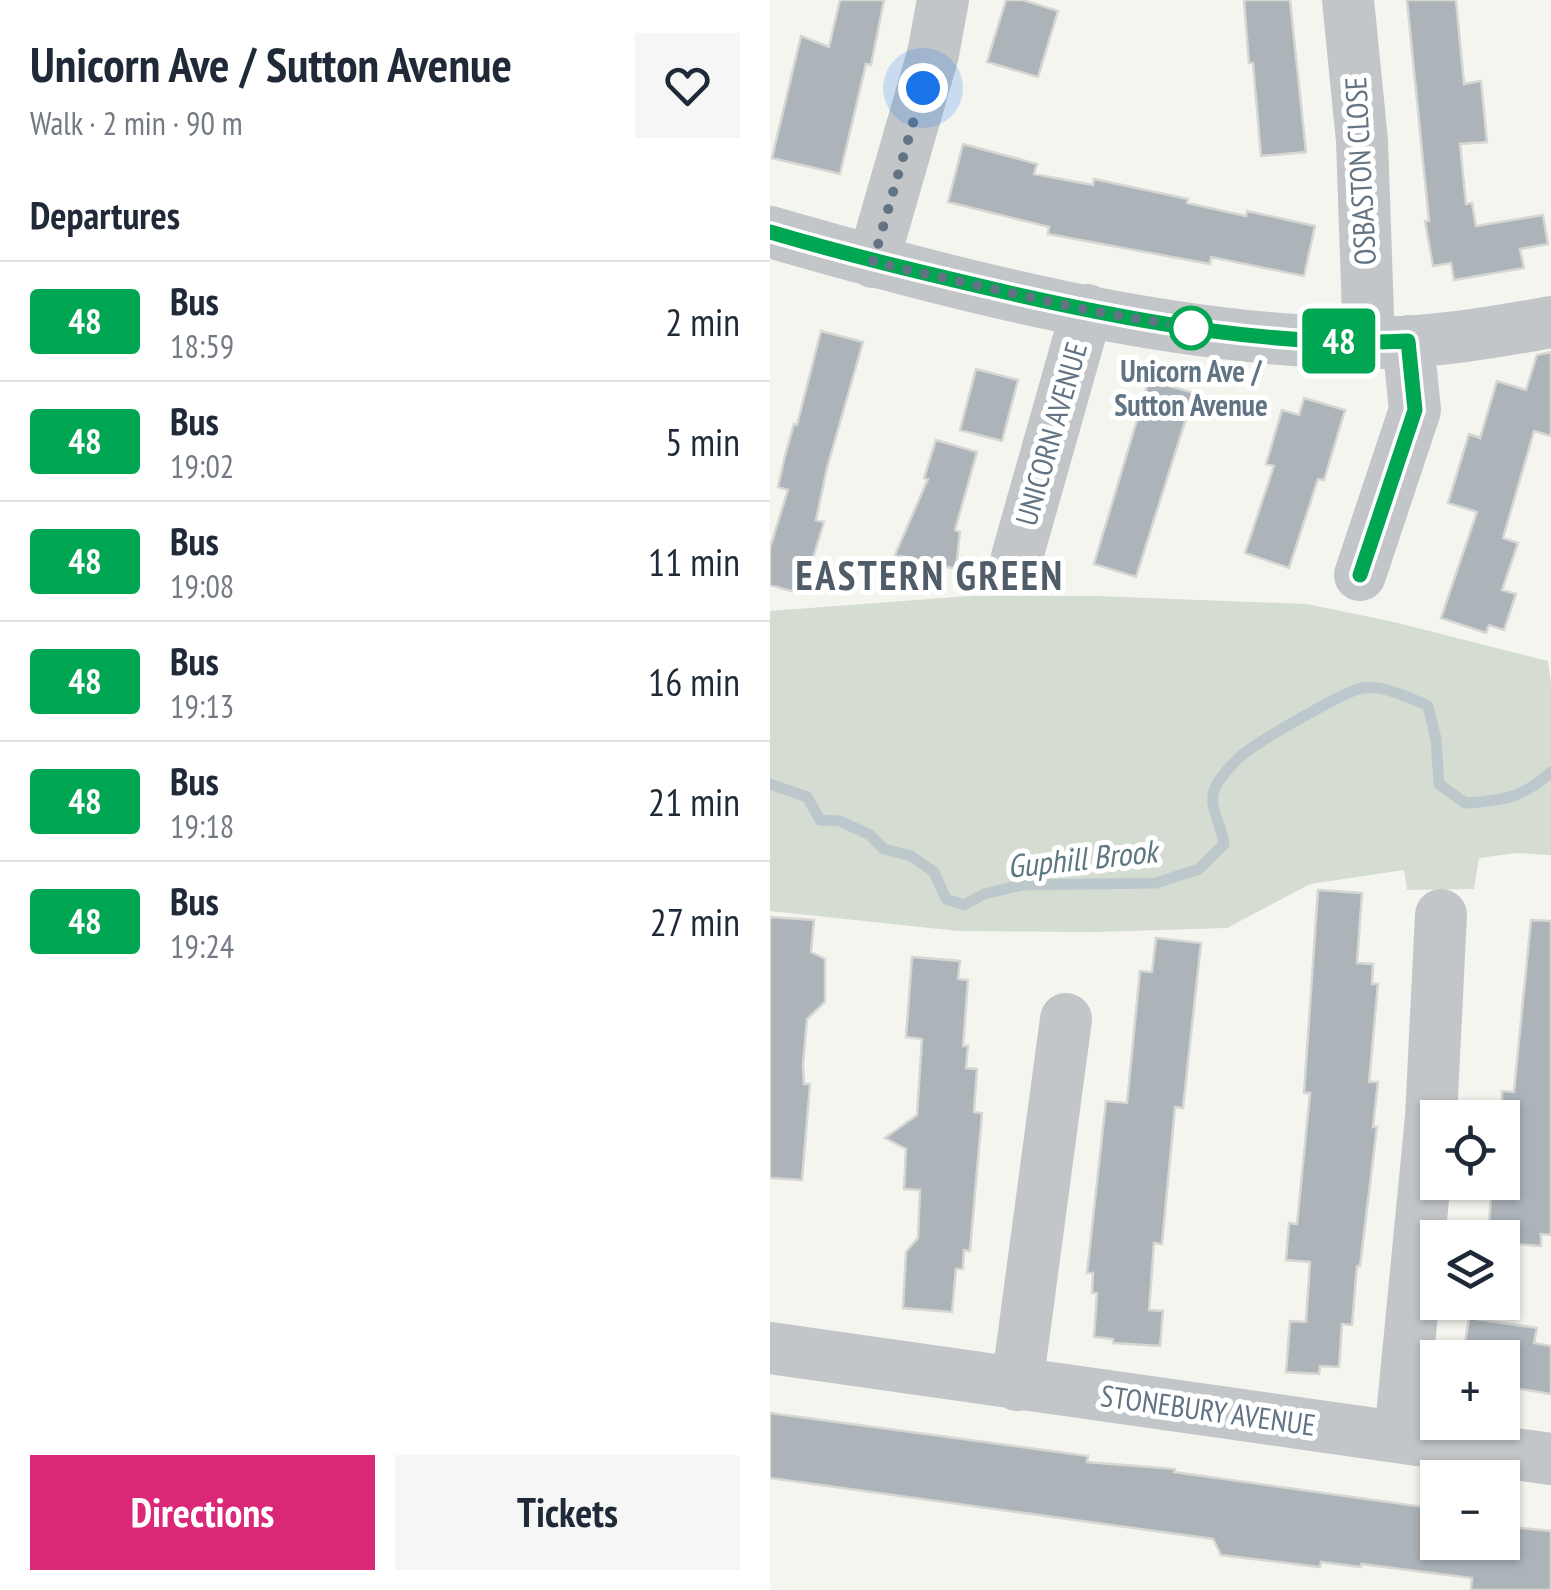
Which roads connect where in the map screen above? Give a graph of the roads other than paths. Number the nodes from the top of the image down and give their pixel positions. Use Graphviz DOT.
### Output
graph roads {
  1 [pos="944,0"];
  2 [pos="1348,0"];
  3 [pos="770,232"];
  4 [pos="873,262"];
  5 [pos="1087,310"];
  6 [pos="1551,322"];
  7 [pos="1389,342"];
  8 [pos="1017,557"];
  9 [pos="1360,575"];
  10 [pos="1446,909"];
  11 [pos="1066,1013"];
  12 [pos="770,1348"];
  13 [pos="1016,1385"];
  14 [pos="1400,1437"];
  15 [pos="1551,1459"];
  1 -- 4 [label="street"];
  2 -- 7 [label="street, OSBASTON CLOSE"];
  3 -- 4 [label="street, UNICORN AVENUE"];
  4 -- 5 [label="street, UNICORN AVENUE"];
  5 -- 7 [label="street, UNICORN AVENUE"];
  5 -- 8 [label="street, UNICORN AVENUE"];
  6 -- 7 [label="street, UNICORN AVENUE"];
  7 -- 9 [label="street"];
  10 -- 14 [label="street"];
  11 -- 13 [label="street"];
  12 -- 13 [label="street, STONEBURY AVENUE"];
  13 -- 14 [label="street, STONEBURY AVENUE"];
  14 -- 15 [label="street, STONEBURY AVENUE"];
}
